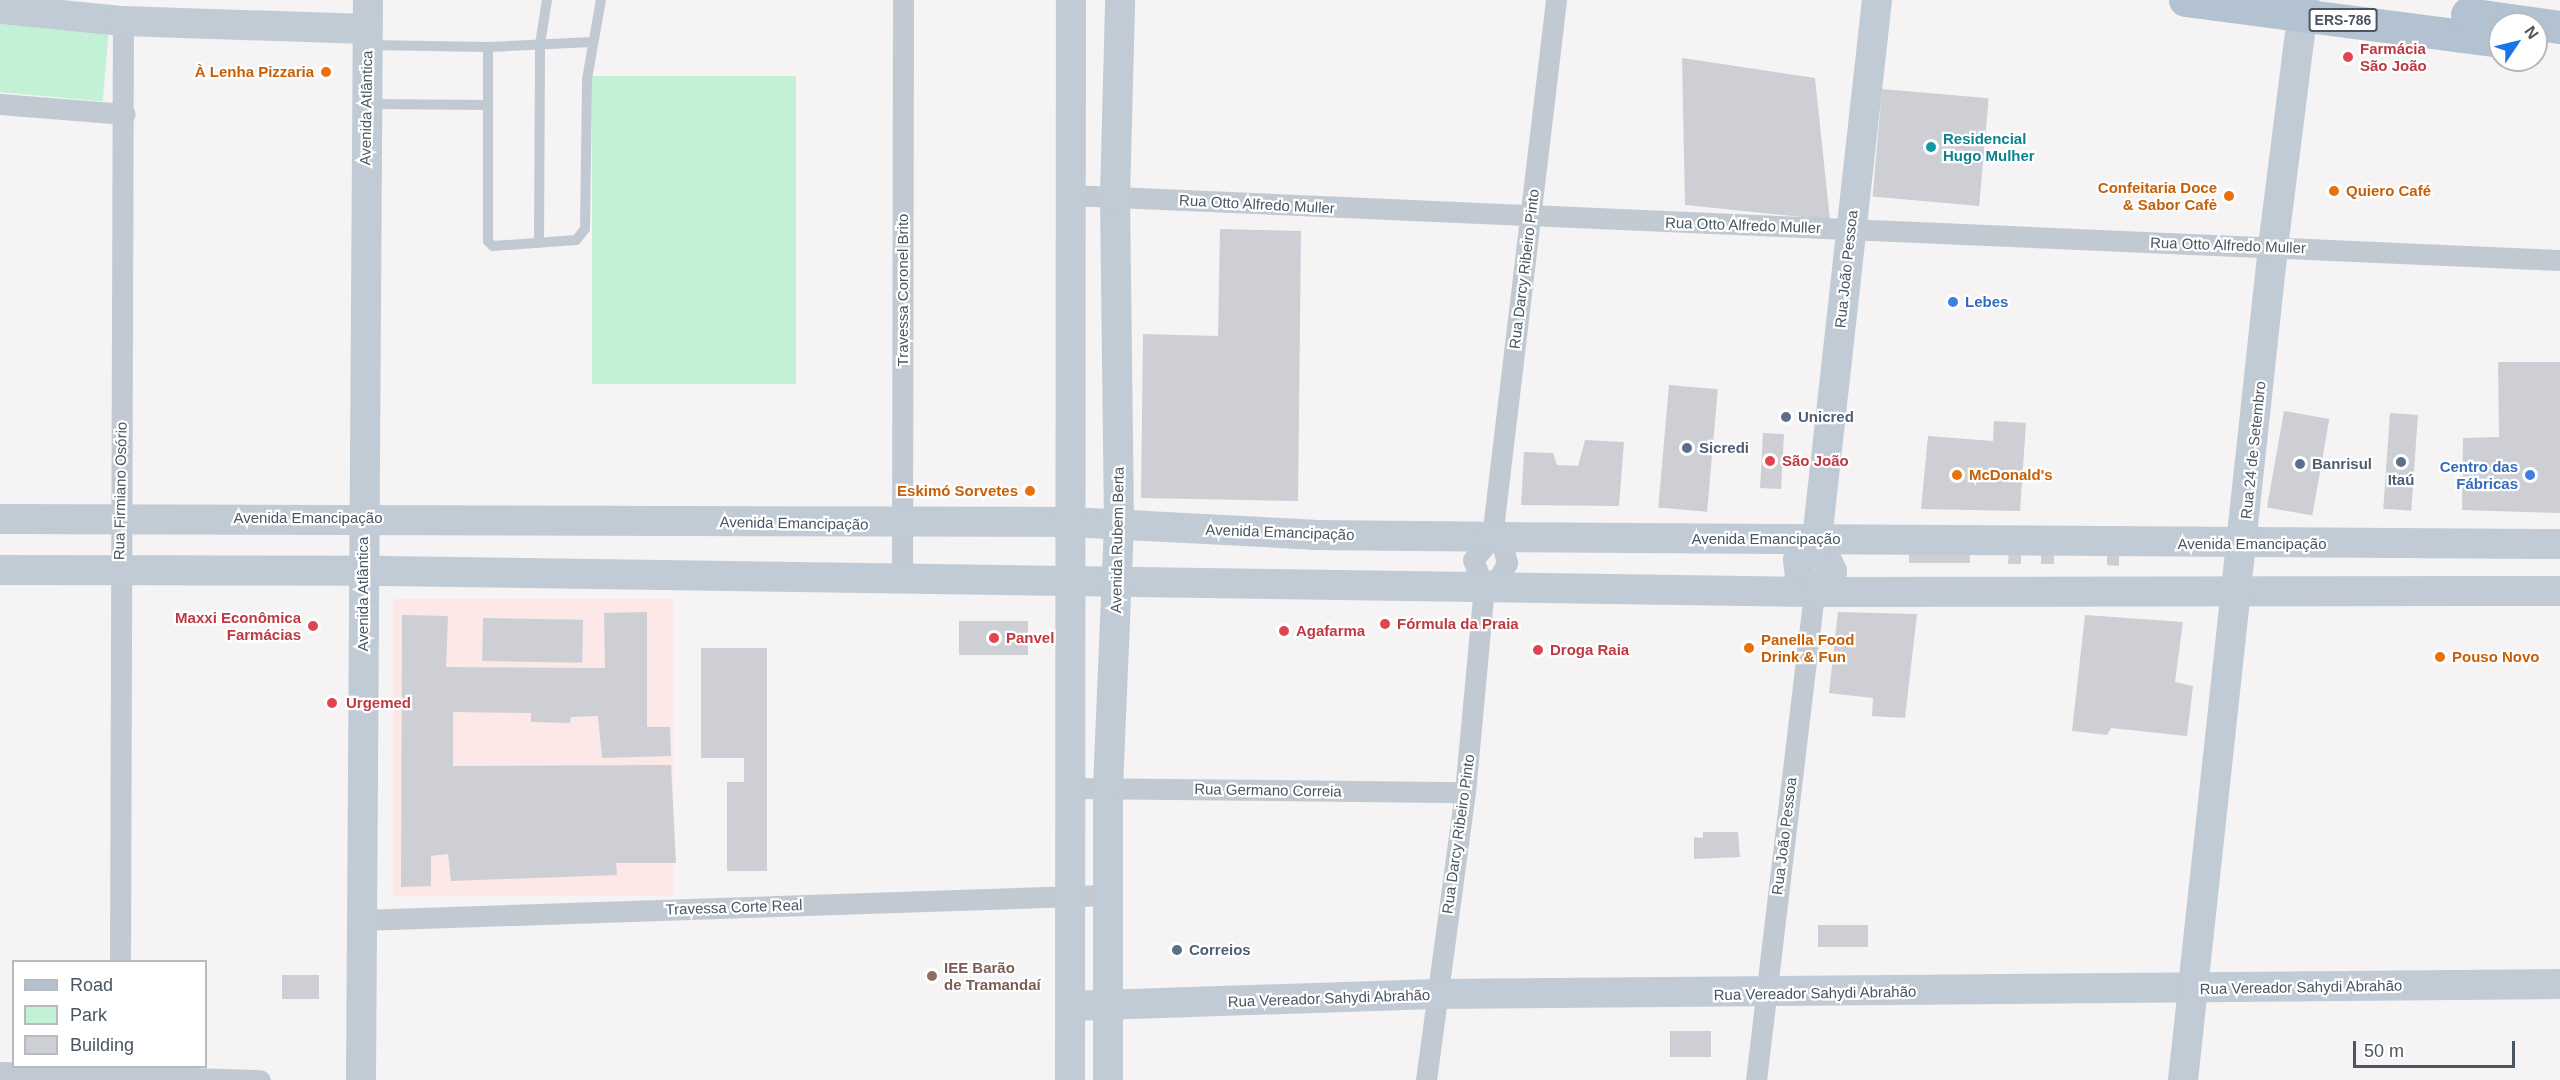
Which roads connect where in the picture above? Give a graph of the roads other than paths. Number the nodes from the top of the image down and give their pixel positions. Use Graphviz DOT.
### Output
graph roads {
  1 [pos="368,0"];
  2 [pos="547,0"];
  3 [pos="601,0"];
  4 [pos="903,0"];
  5 [pos="1071,0"];
  6 [pos="1120,0"];
  7 [pos="1556,0"];
  8 [pos="1877,0"];
  9 [pos="2185,0"];
  10 [pos="2365,0"];
  11 [pos="2304,7"];
  12 [pos="0,9"];
  13 [pos="123,21"];
  14 [pos="2560,27"];
  15 [pos="367,37"];
  16 [pos="2488,38"];
  17 [pos="592,42"];
  18 [pos="540,44"];
  19 [pos="488,47"];
  20 [pos="0,104"];
  21 [pos="366,104"];
  22 [pos="488,105"];
  23 [pos="125,114"];
  24 [pos="1069,195"];
  25 [pos="1115,197"];
  26 [pos="1529,218"];
  27 [pos="1850,229"];
  28 [pos="539,243"];
  29 [pos="2273,247"];
  30 [pos="2560,260"];
  31 [pos="119,517"];
  32 [pos="362,518"];
  33 [pos="0,519"];
  34 [pos="1070,522"];
  35 [pos="1119,524"];
  36 [pos="903,525"];
  37 [pos="1492,537"];
  38 [pos="1817,539"];
  39 [pos="2244,544"];
  40 [pos="2560,544"];
  41 [pos="118,569"];
  42 [pos="0,570"];
  43 [pos="364,571"];
  44 [pos="902,579"];
  45 [pos="1071,582"];
  46 [pos="1117,583"];
  47 [pos="1484,588"];
  48 [pos="2560,591"];
  49 [pos="1814,592"];
  50 [pos="2238,592"];
  51 [pos="1070,788"];
  52 [pos="1107,788"];
  53 [pos="1465,792"];
  54 [pos="1107,895"];
  55 [pos="1072,896"];
  56 [pos="362,920"];
  57 [pos="120,960"];
  58 [pos="2560,984"];
  59 [pos="2194,988"];
  60 [pos="1435,994"];
  61 [pos="1765,994"];
  62 [pos="1108,1005"];
  63 [pos="1071,1006"];
  64 [pos="0,1072"];
  65 [pos="121,1072"];
  66 [pos="260,1080"];
  67 [pos="361,1080"];
  68 [pos="1070,1080"];
  69 [pos="1108,1080"];
  70 [pos="1426,1080"];
  71 [pos="1756,1080"];
  72 [pos="2183,1080"];
  1 -- 15 [label="main road, Avenida Atlântica"];
  2 -- 18 [label="lane"];
  3 -- 17 [label="lane"];
  4 -- 36 [label="street, Travessa Coronel Brito"];
  5 -- 24 [label="main road"];
  6 -- 25 [label="main road, Avenida Rubem Berta"];
  7 -- 26 [label="street, Rua Darcy Ribeiro Pinto"];
  8 -- 27 [label="main road, Rua João Pessoa"];
  9 -- 11 [label="main road, ERS-786"];
  10 -- 14 [label="main road, ERS-786"];
  11 -- 16 [label="main road, ERS-786"];
  11 -- 29 [label="main road, Rua 24 de Setembro"];
  12 -- 13 [label="main road"];
  13 -- 15 [label="main road"];
  13 -- 23 [label="street, Rua Firmiano Osório"];
  15 -- 19 [label="lane"];
  15 -- 21 [label="main road, Avenida Atlântica"];
  17 -- 18 [label="lane"];
  17 -- 28 [label="lane"];
  18 -- 19 [label="lane"];
  18 -- 28 [label="lane"];
  19 -- 22 [label="lane"];
  20 -- 23 [label="street"];
  21 -- 22 [label="lane"];
  21 -- 32 [label="main road, Avenida Atlântica"];
  22 -- 28 [label="lane"];
  23 -- 31 [label="street, Rua Firmiano Osório"];
  24 -- 25 [label="street, Rua Otto Alfredo Muller"];
  24 -- 34 [label="main road"];
  25 -- 26 [label="street, Rua Otto Alfredo Muller"];
  25 -- 35 [label="main road, Avenida Rubem Berta"];
  26 -- 27 [label="street, Rua Otto Alfredo Muller"];
  26 -- 37 [label="street, Rua Darcy Ribeiro Pinto"];
  27 -- 29 [label="street, Rua Otto Alfredo Muller"];
  27 -- 38 [label="main road, Rua João Pessoa"];
  29 -- 30 [label="street, Rua Otto Alfredo Muller"];
  29 -- 39 [label="main road, Rua 24 de Setembro"];
  31 -- 32 [label="main road, Avenida Emancipação"];
  31 -- 33 [label="main road, Avenida Emancipação"];
  31 -- 41 [label="street, Rua Firmiano Osório"];
  32 -- 36 [label="main road, Avenida Emancipação"];
  32 -- 43 [label="main road, Avenida Atlântica"];
  34 -- 35 [label="main road, Avenida Emancipação"];
  34 -- 36 [label="main road, Avenida Emancipação"];
  34 -- 45 [label="main road"];
  35 -- 37 [label="main road, Avenida Emancipação"];
  35 -- 46 [label="main road, Avenida Rubem Berta"];
  36 -- 44 [label="street, Travessa Coronel Brito"];
  37 -- 38 [label="main road, Avenida Emancipação"];
  37 -- 47 [label="street, Rua Darcy Ribeiro Pinto"];
  37 -- 47 [label="street"];
  38 -- 39 [label="main road, Avenida Emancipação"];
  38 -- 49 [label="main road"];
  39 -- 40 [label="main road, Avenida Emancipação"];
  39 -- 50 [label="main road, Rua 24 de Setembro"];
  41 -- 42 [label="main road"];
  41 -- 43 [label="main road"];
  41 -- 57 [label="street, Rua Firmiano Osório"];
  43 -- 44 [label="main road"];
  43 -- 56 [label="main road, Avenida Atlântica"];
  44 -- 45 [label="main road"];
  45 -- 46 [label="main road"];
  45 -- 51 [label="main road"];
  46 -- 47 [label="main road"];
  46 -- 52 [label="main road, Avenida Rubem Berta"];
  47 -- 49 [label="main road"];
  47 -- 53 [label="street, Rua Darcy Ribeiro Pinto"];
  48 -- 50 [label="main road"];
  49 -- 50 [label="main road"];
  49 -- 61 [label="street, Rua João Pessoa"];
  50 -- 59 [label="main road, Rua 24 de Setembro"];
  51 -- 52 [label="street, Rua Germano Correia"];
  51 -- 55 [label="main road"];
  52 -- 53 [label="street, Rua Germano Correia"];
  52 -- 54 [label="main road, Avenida Rubem Berta"];
  53 -- 60 [label="street, Rua Darcy Ribeiro Pinto"];
  54 -- 55 [label="street, Travessa Corte Real"];
  54 -- 62 [label="main road, Avenida Rubem Berta"];
  55 -- 56 [label="street, Travessa Corte Real"];
  55 -- 63 [label="main road"];
  56 -- 67 [label="main road, Avenida Atlântica"];
  58 -- 59 [label="main road, Rua Vereador Sahydi Abrahão"];
  59 -- 61 [label="main road, Rua Vereador Sahydi Abrahão"];
  59 -- 72 [label="main road, Rua 24 de Setembro"];
  60 -- 61 [label="main road, Rua Vereador Sahydi Abrahão"];
  60 -- 62 [label="main road, Rua Vereador Sahydi Abrahão"];
  60 -- 70 [label="street, Rua Darcy Ribeiro Pinto"];
  61 -- 71 [label="street, Rua João Pessoa"];
  62 -- 63 [label="main road, Rua Vereador Sahydi Abrahão"];
  62 -- 69 [label="main road, Avenida Rubem Berta"];
  63 -- 68 [label="main road"];
  64 -- 65 [label="street"];
  65 -- 66 [label="street"];
}
